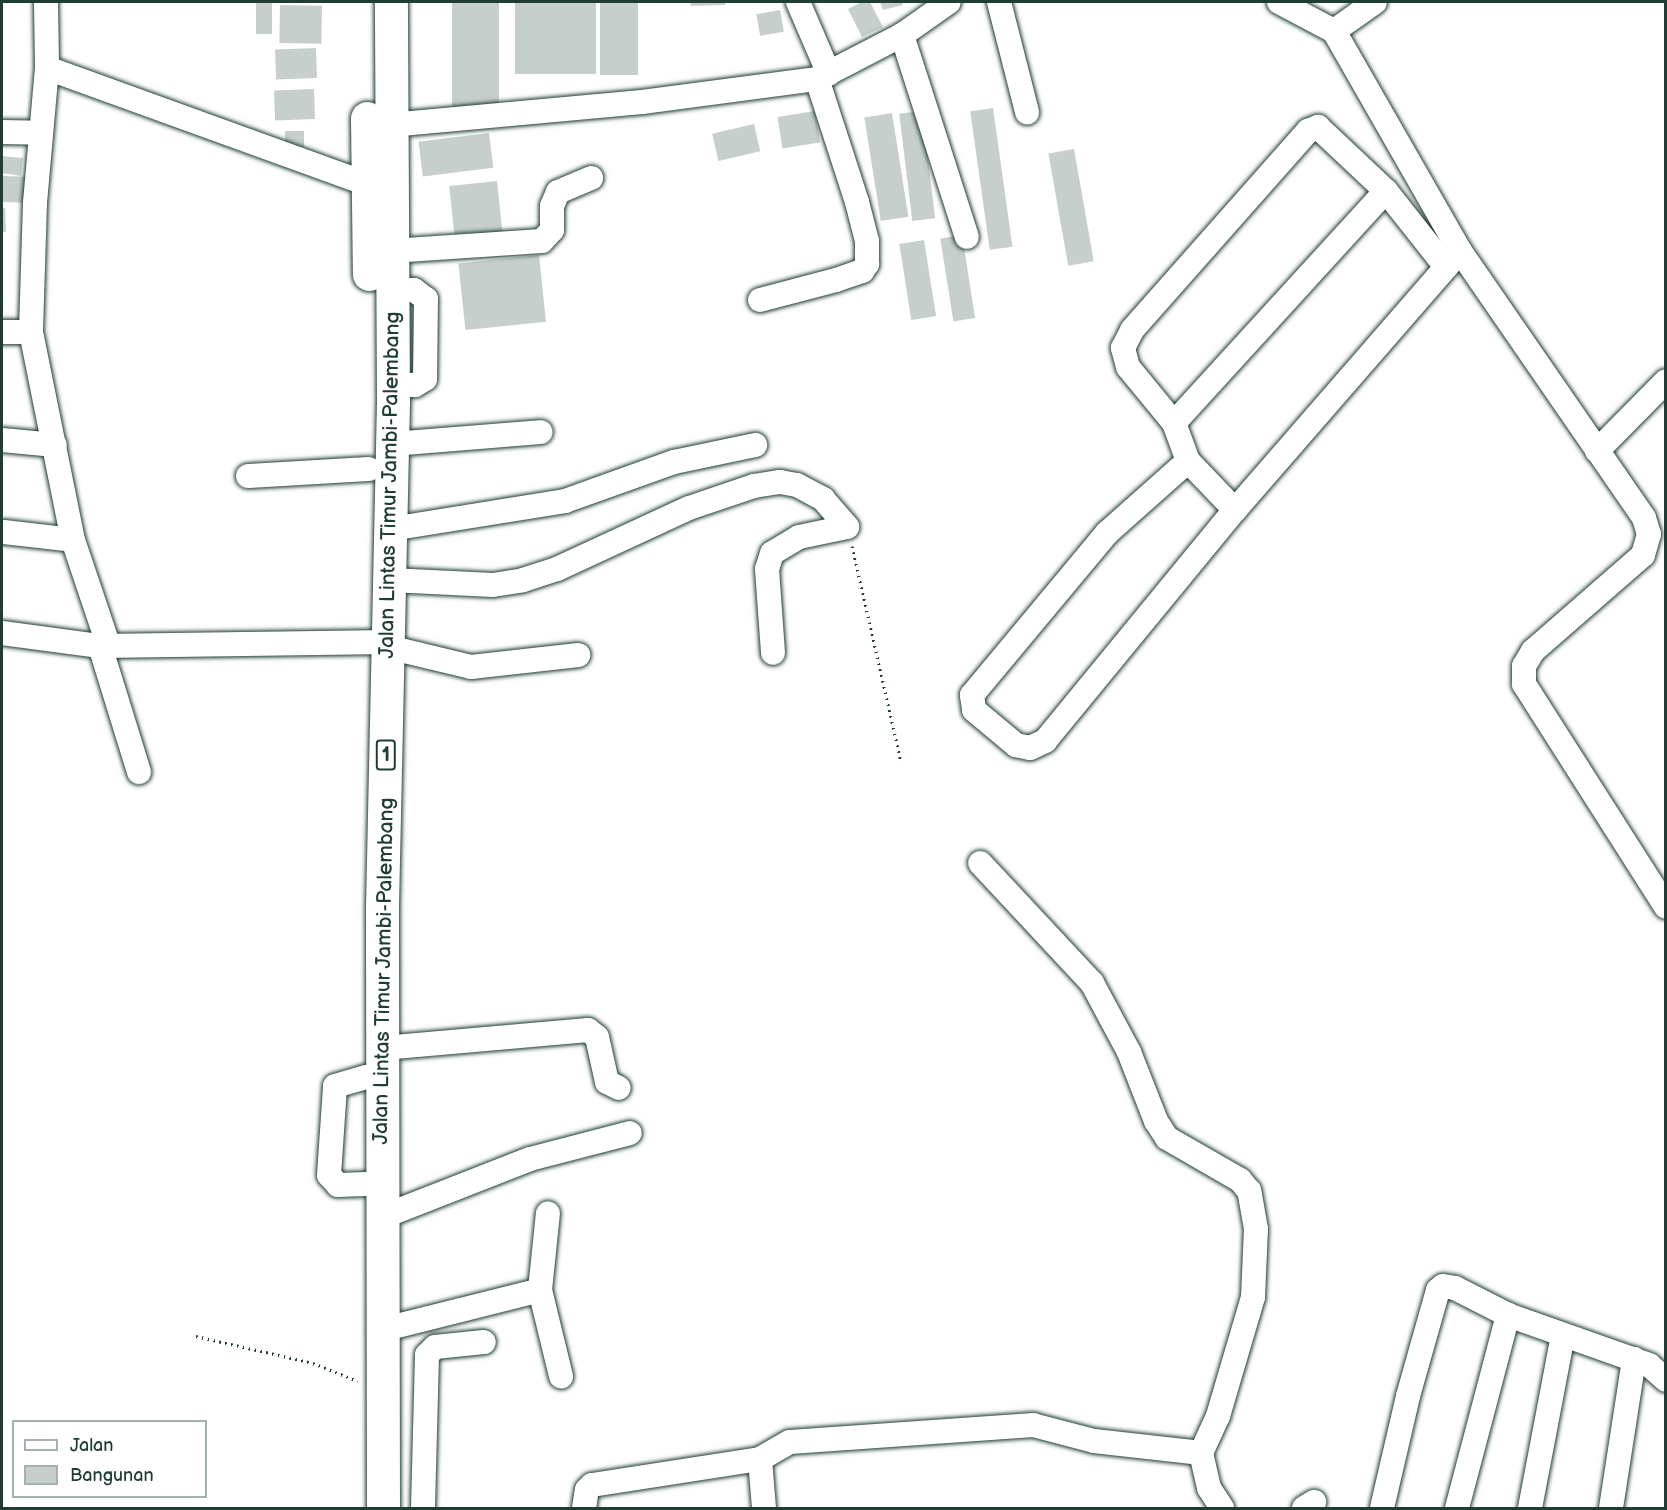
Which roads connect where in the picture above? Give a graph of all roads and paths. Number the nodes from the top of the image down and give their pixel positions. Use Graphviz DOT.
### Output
graph roads {
  1 [pos="46,2"];
  2 [pos="368,2"];
  3 [pos="391,2"];
  4 [pos="798,2"];
  5 [pos="949,2"];
  6 [pos="999,2"];
  7 [pos="1279,2"];
  8 [pos="1375,2"];
  9 [pos="1334,31"];
  10 [pos="902,35"];
  11 [pos="46,68"];
  12 [pos="823,77"];
  13 [pos="1027,112"];
  14 [pos="390,125"];
  15 [pos="2,132"];
  16 [pos="41,133"];
  17 [pos="591,178"];
  18 [pos="367,184"];
  19 [pos="1386,191"];
  20 [pos="967,237"];
  21 [pos="391,251"];
  22 [pos="1453,259"];
  23 [pos="392,290"];
  24 [pos="760,300"];
  25 [pos="2,332"];
  26 [pos="31,332"];
  27 [pos="381,353"];
  28 [pos="1665,381"];
  29 [pos="393,385"];
  30 [pos="1174,423"];
  31 [pos="541,432"];
  32 [pos="2,440"];
  33 [pos="392,444"];
  34 [pos="55,445"];
  35 [pos="755,445"];
  36 [pos="1597,451"];
  37 [pos="1188,461"];
  38 [pos="369,469"];
  39 [pos="248,476"];
  40 [pos="1235,510"];
  41 [pos="847,527"];
  42 [pos="391,530"];
  43 [pos="4,532"];
  44 [pos="73,540"];
  45 [pos="390,580"];
  46 [pos="2,633"];
  47 [pos="380,644"];
  48 [pos="104,645"];
  49 [pos="773,653"];
  50 [pos="578,655"];
  51 [pos="901,762"];
  52 [pos="139,772"];
  53 [pos="980,863"];
  54 [pos="1665,907"];
  55 [pos="383,1048"];
  56 [pos="619,1088"];
  57 [pos="630,1133"];
  58 [pos="548,1214"];
  59 [pos="382,1217"];
  60 [pos="540,1290"];
  61 [pos="1508,1314"];
  62 [pos="385,1329"];
  63 [pos="1563,1335"];
  64 [pos="196,1336"];
  65 [pos="484,1342"];
  66 [pos="1634,1359"];
  67 [pos="561,1376"];
  68 [pos="1665,1380"];
  69 [pos="366,1383"];
  70 [pos="1201,1453"];
  71 [pos="760,1459"];
  72 [pos="364,1509"];
  73 [pos="383,1509"];
  74 [pos="423,1509"];
  75 [pos="584,1509"];
  76 [pos="764,1509"];
  77 [pos="1222,1509"];
  78 [pos="1382,1509"];
  79 [pos="1457,1509"];
  80 [pos="1530,1509"];
  81 [pos="1611,1509"];
  1 -- 11 [label="street"];
  2 -- 18 [label="highway, Jalan Lintas Timur Jambi-Palembang / 1"];
  3 -- 14 [label="highway, Jalan Lintas Timur Jambi-Palembang / 1"];
  4 -- 12 [label="street"];
  5 -- 10 [label="street"];
  6 -- 13 [label="street"];
  7 -- 9 [label="street"];
  8 -- 9 [label="street"];
  9 -- 22 [label="street"];
  10 -- 12 [label="street"];
  10 -- 20 [label="street"];
  11 -- 16 [label="street"];
  11 -- 18 [label="street"];
  12 -- 14 [label="street"];
  12 -- 24 [label="street"];
  14 -- 21 [label="highway, Jalan Lintas Timur Jambi-Palembang / 1"];
  15 -- 16 [label="street"];
  16 -- 26 [label="street"];
  17 -- 21 [label="street"];
  18 -- 27 [label="highway, Jalan Lintas Timur Jambi-Palembang / 1"];
  19 -- 22 [label="street"];
  19 -- 30 [label="street"];
  19 -- 30 [label="street"];
  21 -- 23 [label="highway, Jalan Lintas Timur Jambi-Palembang / 1"];
  22 -- 36 [label="street"];
  22 -- 40 [label="street"];
  23 -- 27 [label="highway, Jalan Lintas Timur Jambi-Palembang / 1"];
  23 -- 29 [label="street"];
  25 -- 26 [label="street"];
  26 -- 34 [label="street"];
  27 -- 29 [label="highway, Jalan Lintas Timur Jambi-Palembang / 1"];
  27 -- 38 [label="highway, Jalan Lintas Timur Jambi-Palembang / 1"];
  28 -- 36 [label="street"];
  29 -- 33 [label="highway, Jalan Lintas Timur Jambi-Palembang / 1"];
  30 -- 37 [label="street"];
  31 -- 33 [label="street"];
  32 -- 34 [label="street"];
  33 -- 42 [label="highway, Jalan Lintas Timur Jambi-Palembang / 1"];
  34 -- 44 [label="street"];
  35 -- 42 [label="street"];
  36 -- 54 [label="street"];
  37 -- 40 [label="street"];
  37 -- 40 [label="street"];
  38 -- 39 [label="street"];
  38 -- 47 [label="highway, Jalan Lintas Timur Jambi-Palembang / 1"];
  41 -- 45 [label="street"];
  41 -- 49 [label="street"];
  41 -- 51 [label="path"];
  42 -- 45 [label="highway, Jalan Lintas Timur Jambi-Palembang / 1"];
  43 -- 44 [label="street"];
  44 -- 48 [label="street"];
  45 -- 47 [label="highway, Jalan Lintas Timur Jambi-Palembang / 1"];
  46 -- 48 [label="street"];
  47 -- 48 [label="street"];
  47 -- 50 [label="street"];
  47 -- 55 [label="highway, Jalan Lintas Timur Jambi-Palembang / 1"];
  47 -- 69 [label="highway, Jalan Lintas Timur Jambi-Palembang / 1"];
  48 -- 52 [label="street"];
  53 -- 70 [label="street"];
  55 -- 56 [label="street"];
  55 -- 59 [label="highway, Jalan Lintas Timur Jambi-Palembang / 1"];
  57 -- 59 [label="street"];
  58 -- 60 [label="street"];
  59 -- 62 [label="highway, Jalan Lintas Timur Jambi-Palembang / 1"];
  60 -- 62 [label="street"];
  60 -- 67 [label="street"];
  61 -- 63 [label="street"];
  61 -- 78 [label="street"];
  61 -- 79 [label="street"];
  62 -- 73 [label="highway, Jalan Lintas Timur Jambi-Palembang / 1"];
  63 -- 66 [label="street"];
  63 -- 80 [label="street"];
  64 -- 69 [label="path"];
  65 -- 74 [label="street"];
  66 -- 68 [label="street"];
  66 -- 81 [label="street"];
  69 -- 72 [label="highway, Jalan Lintas Timur Jambi-Palembang / 1"];
  70 -- 71 [label="street"];
  70 -- 77 [label="street"];
  71 -- 75 [label="street"];
  71 -- 76 [label="street"];
}
